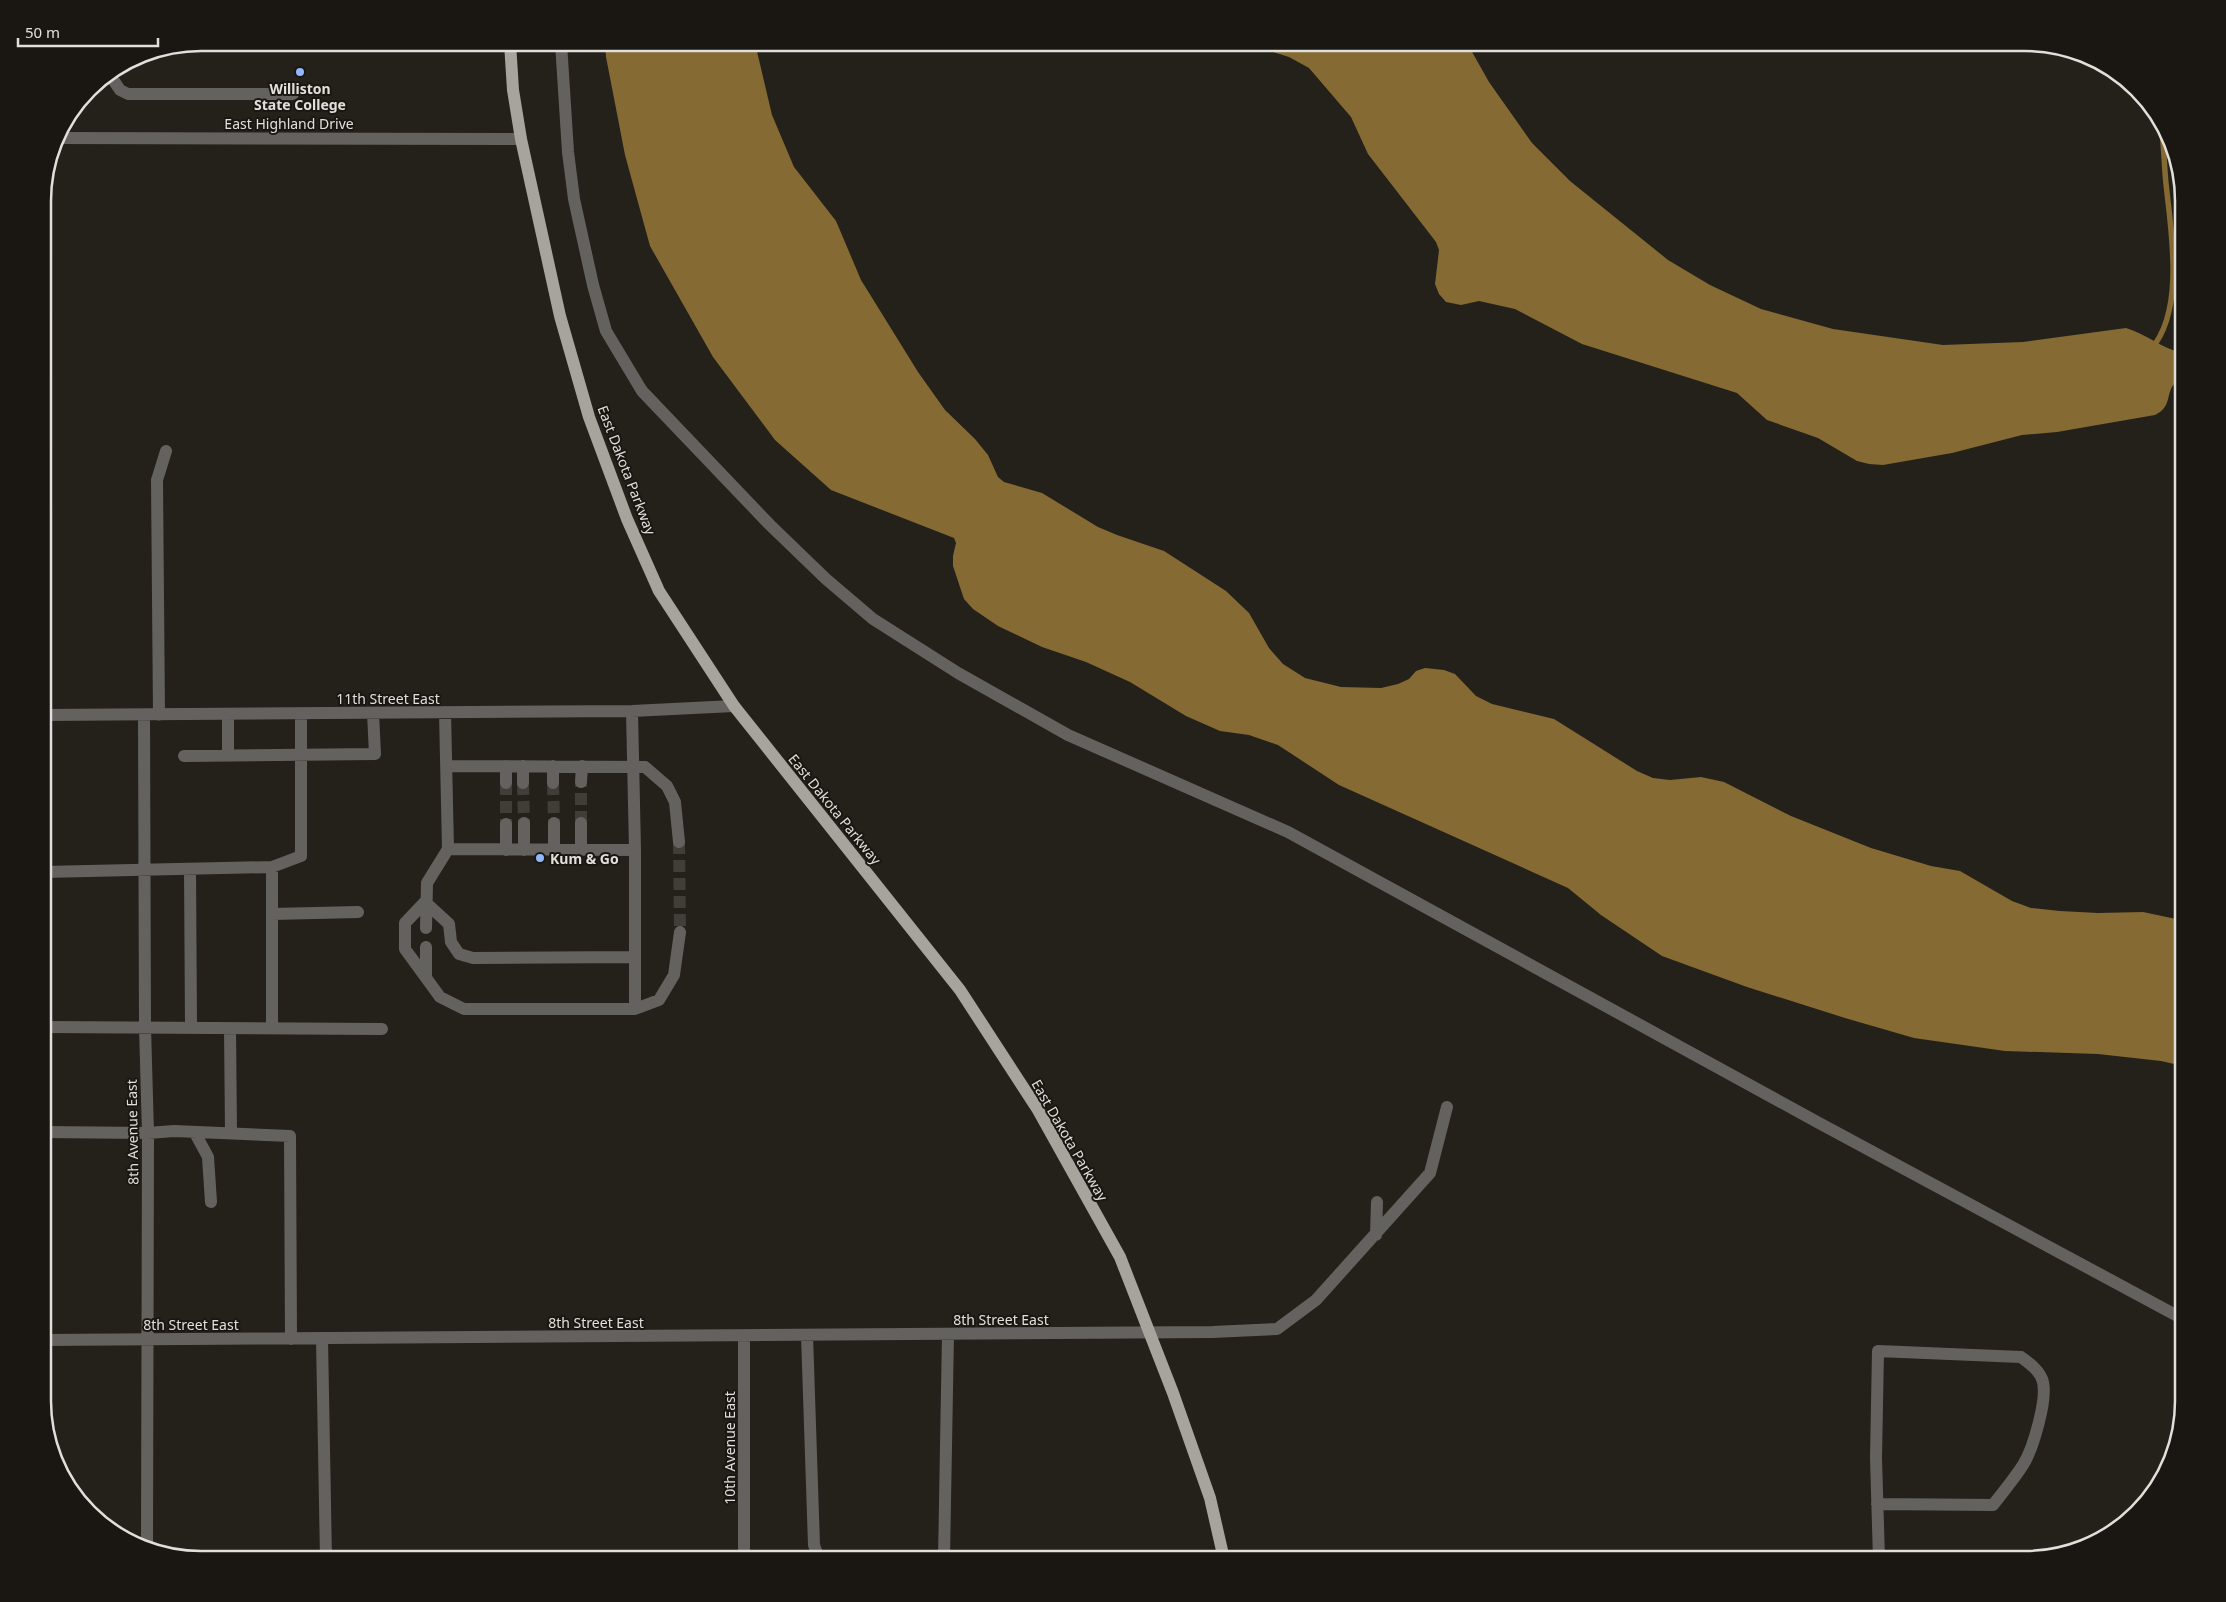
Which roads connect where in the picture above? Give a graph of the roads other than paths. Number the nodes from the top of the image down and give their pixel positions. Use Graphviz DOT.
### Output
graph roads {
  1 [pos="511,51"];
  2 [pos="562,51"];
  3 [pos="113,80"];
  4 [pos="293,94"];
  5 [pos="66,138"];
  6 [pos="521,139"];
  7 [pos="166,451"];
  8 [pos="734,706"];
  9 [pos="632,711"];
  10 [pos="445,712"];
  11 [pos="373,713"];
  12 [pos="228,714"];
  13 [pos="301,714"];
  14 [pos="52,715"];
  15 [pos="144,715"];
  16 [pos="159,715"];
  17 [pos="301,754"];
  18 [pos="228,755"];
  19 [pos="184,756"];
  20 [pos="447,766"];
  21 [pos="506,766"];
  22 [pos="523,766"];
  23 [pos="553,766"];
  24 [pos="582,766"];
  25 [pos="633,767"];
  26 [pos="581,782"];
  27 [pos="506,783"];
  28 [pos="523,783"];
  29 [pos="553,783"];
  30 [pos="524,823"];
  31 [pos="554,823"];
  32 [pos="581,823"];
  33 [pos="506,824"];
  34 [pos="680,842"];
  35 [pos="448,849"];
  36 [pos="506,850"];
  37 [pos="524,850"];
  38 [pos="554,850"];
  39 [pos="581,850"];
  40 [pos="634,850"];
  41 [pos="272,867"];
  42 [pos="190,869"];
  43 [pos="144,870"];
  44 [pos="52,872"];
  45 [pos="425,902"];
  46 [pos="358,912"];
  47 [pos="272,914"];
  48 [pos="426,928"];
  49 [pos="680,932"];
  50 [pos="426,947"];
  51 [pos="635,957"];
  52 [pos="426,975"];
  53 [pos="634,1009"];
  54 [pos="52,1027"];
  55 [pos="145,1027"];
  56 [pos="191,1027"];
  57 [pos="230,1028"];
  58 [pos="272,1028"];
  59 [pos="382,1029"];
  60 [pos="1447,1107"];
  61 [pos="52,1132"];
  62 [pos="148,1133"];
  63 [pos="194,1133"];
  64 [pos="231,1133"];
  65 [pos="211,1202"];
  66 [pos="1377,1202"];
  67 [pos="1376,1235"];
  68 [pos="2175,1314"];
  69 [pos="1149,1333"];
  70 [pos="948,1334"];
  71 [pos="807,1335"];
  72 [pos="744,1336"];
  73 [pos="322,1338"];
  74 [pos="290,1339"];
  75 [pos="52,1340"];
  76 [pos="146,1340"];
  77 [pos="1877,1504"];
  78 [pos="147,1540"];
  79 [pos="326,1551"];
  80 [pos="744,1551"];
  81 [pos="816,1551"];
  82 [pos="944,1551"];
  83 [pos="1222,1551"];
  84 [pos="1879,1551"];
  1 -- 6 [label="main road, East Dakota Parkway"];
  2 -- 68 [label="street"];
  3 -- 4 [label="street"];
  5 -- 6 [label="street, East Highland Drive"];
  6 -- 8 [label="main road, East Dakota Parkway"];
  7 -- 16 [label="street"];
  8 -- 9 [label="street, 11th Street East"];
  8 -- 69 [label="main road, East Dakota Parkway"];
  9 -- 10 [label="street, 11th Street East"];
  9 -- 25 [label="street"];
  10 -- 11 [label="street, 11th Street East"];
  10 -- 20 [label="street"];
  11 -- 13 [label="street, 11th Street East"];
  11 -- 17 [label="street"];
  12 -- 13 [label="street, 11th Street East"];
  12 -- 16 [label="street, 11th Street East"];
  12 -- 18 [label="street"];
  13 -- 17 [label="street"];
  14 -- 15 [label="street, 11th Street East"];
  15 -- 16 [label="street, 11th Street East"];
  15 -- 43 [label="street, 8th Avenue East"];
  17 -- 18 [label="street"];
  17 -- 41 [label="street"];
  18 -- 19 [label="street"];
  20 -- 21 [label="street"];
  20 -- 35 [label="street"];
  21 -- 22 [label="street"];
  21 -- 27 [label="street"];
  22 -- 23 [label="street"];
  22 -- 28 [label="street"];
  23 -- 24 [label="street"];
  23 -- 29 [label="street"];
  24 -- 25 [label="street"];
  24 -- 26 [label="street"];
  25 -- 34 [label="street"];
  25 -- 40 [label="street"];
  30 -- 37 [label="street"];
  31 -- 38 [label="street"];
  32 -- 39 [label="street"];
  33 -- 36 [label="street"];
  35 -- 36 [label="street"];
  35 -- 45 [label="street"];
  36 -- 37 [label="street"];
  37 -- 38 [label="street"];
  38 -- 39 [label="street"];
  39 -- 40 [label="street"];
  40 -- 51 [label="street"];
  41 -- 42 [label="street"];
  41 -- 47 [label="street"];
  42 -- 43 [label="street"];
  42 -- 56 [label="street"];
  43 -- 44 [label="street"];
  43 -- 55 [label="street, 8th Avenue East"];
  45 -- 48 [label="street"];
  45 -- 51 [label="street"];
  45 -- 52 [label="street"];
  46 -- 47 [label="street"];
  47 -- 58 [label="street"];
  49 -- 53 [label="street"];
  50 -- 52 [label="street"];
  51 -- 53 [label="street"];
  52 -- 53 [label="street"];
  54 -- 55 [label="street"];
  55 -- 56 [label="street"];
  55 -- 62 [label="street, 8th Avenue East"];
  56 -- 57 [label="street"];
  57 -- 58 [label="street"];
  57 -- 64 [label="street"];
  58 -- 59 [label="street"];
  60 -- 67 [label="street, 8th Street East"];
  61 -- 62 [label="street"];
  62 -- 63 [label="street"];
  62 -- 76 [label="street, 8th Avenue East"];
  63 -- 64 [label="street"];
  63 -- 65 [label="street"];
  64 -- 74 [label="street"];
  66 -- 67 [label="street"];
  67 -- 69 [label="street, 8th Street East"];
  69 -- 70 [label="street, 8th Street East"];
  69 -- 83 [label="main road, East Dakota Parkway"];
  70 -- 71 [label="street, 8th Street East"];
  70 -- 82 [label="street"];
  71 -- 72 [label="street, 8th Street East"];
  71 -- 81 [label="street"];
  72 -- 73 [label="street, 8th Street East"];
  72 -- 80 [label="street, 10th Avenue East"];
  73 -- 74 [label="street, 8th Street East"];
  73 -- 79 [label="street"];
  74 -- 76 [label="street, 8th Street East"];
  75 -- 76 [label="street, 8th Street East"];
  76 -- 78 [label="street, 8th Avenue East"];
  77 -- 77 [label="street"];
  77 -- 84 [label="street"];
}
